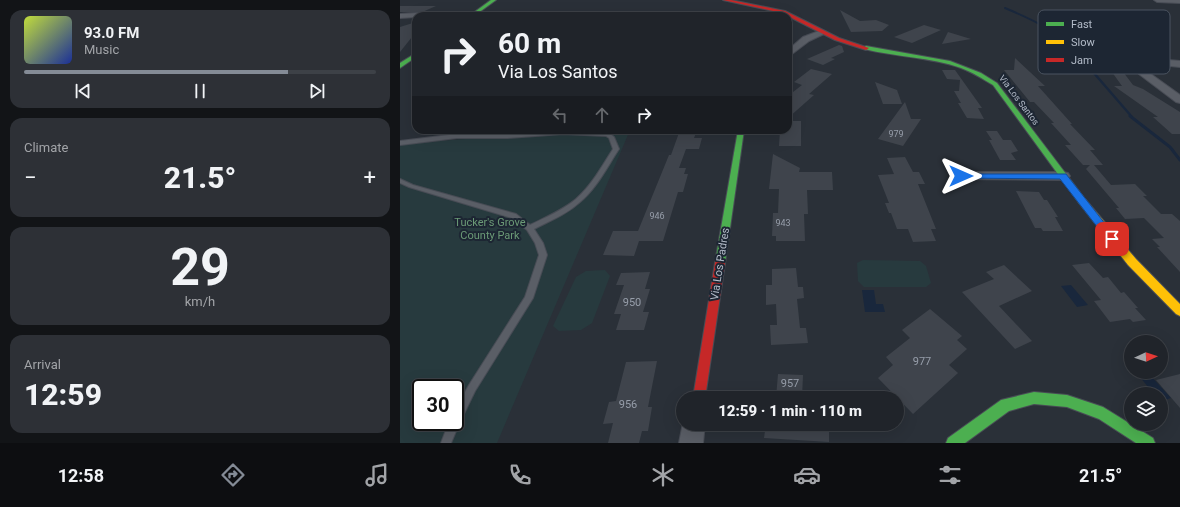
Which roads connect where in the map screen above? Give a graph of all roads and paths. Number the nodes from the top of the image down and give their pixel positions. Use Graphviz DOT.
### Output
graph roads {
  1 [pos="494,0"];
  2 [pos="725,0"];
  3 [pos="1157,0"];
  4 [pos="1180,1"];
  5 [pos="477,12"];
  6 [pos="780,12"];
  7 [pos="412,15"];
  8 [pos="400,16"];
  9 [pos="792,16"];
  10 [pos="822,33"];
  11 [pos="792,51"];
  12 [pos="412,58"];
  13 [pos="1170,63"];
  14 [pos="1180,64"];
  15 [pos="400,66"];
  16 [pos="1144,74"];
  17 [pos="1180,100"];
  18 [pos="536,134"];
  19 [pos="607,134"];
  20 [pos="740,134"];
  21 [pos="400,143"];
  22 [pos="961,176"];
  23 [pos="1063,176"];
  24 [pos="400,181"];
  25 [pos="530,228"];
  26 [pos="1180,311"];
  27 [pos="699,391"];
  28 [pos="464,404"];
  29 [pos="451,431"];
  30 [pos="693,431"];
  31 [pos="446,443"];
  32 [pos="691,443"];
  33 [pos="953,443"];
  34 [pos="1148,443"];
  1 -- 5 [label="street"];
  2 -- 6 [label="street, Via Los Santos"];
  3 -- 4 [label="street"];
  7 -- 8 [label="street"];
  9 -- 10 [label="street, Via Los Santos"];
  10 -- 11 [label="street"];
  10 -- 23 [label="street, Via Los Santos"];
  12 -- 15 [label="street"];
  13 -- 14 [label="street"];
  16 -- 17 [label="street"];
  18 -- 21 [label="lane"];
  19 -- 25 [label="lane"];
  20 -- 27 [label="street, Via Los Padres"];
  22 -- 23 [label="street"];
  23 -- 26 [label="street, Via Los Santos"];
  24 -- 25 [label="lane"];
  25 -- 28 [label="lane"];
  29 -- 31 [label="lane"];
  30 -- 32 [label="street"];
  33 -- 34 [label="street"];
}
